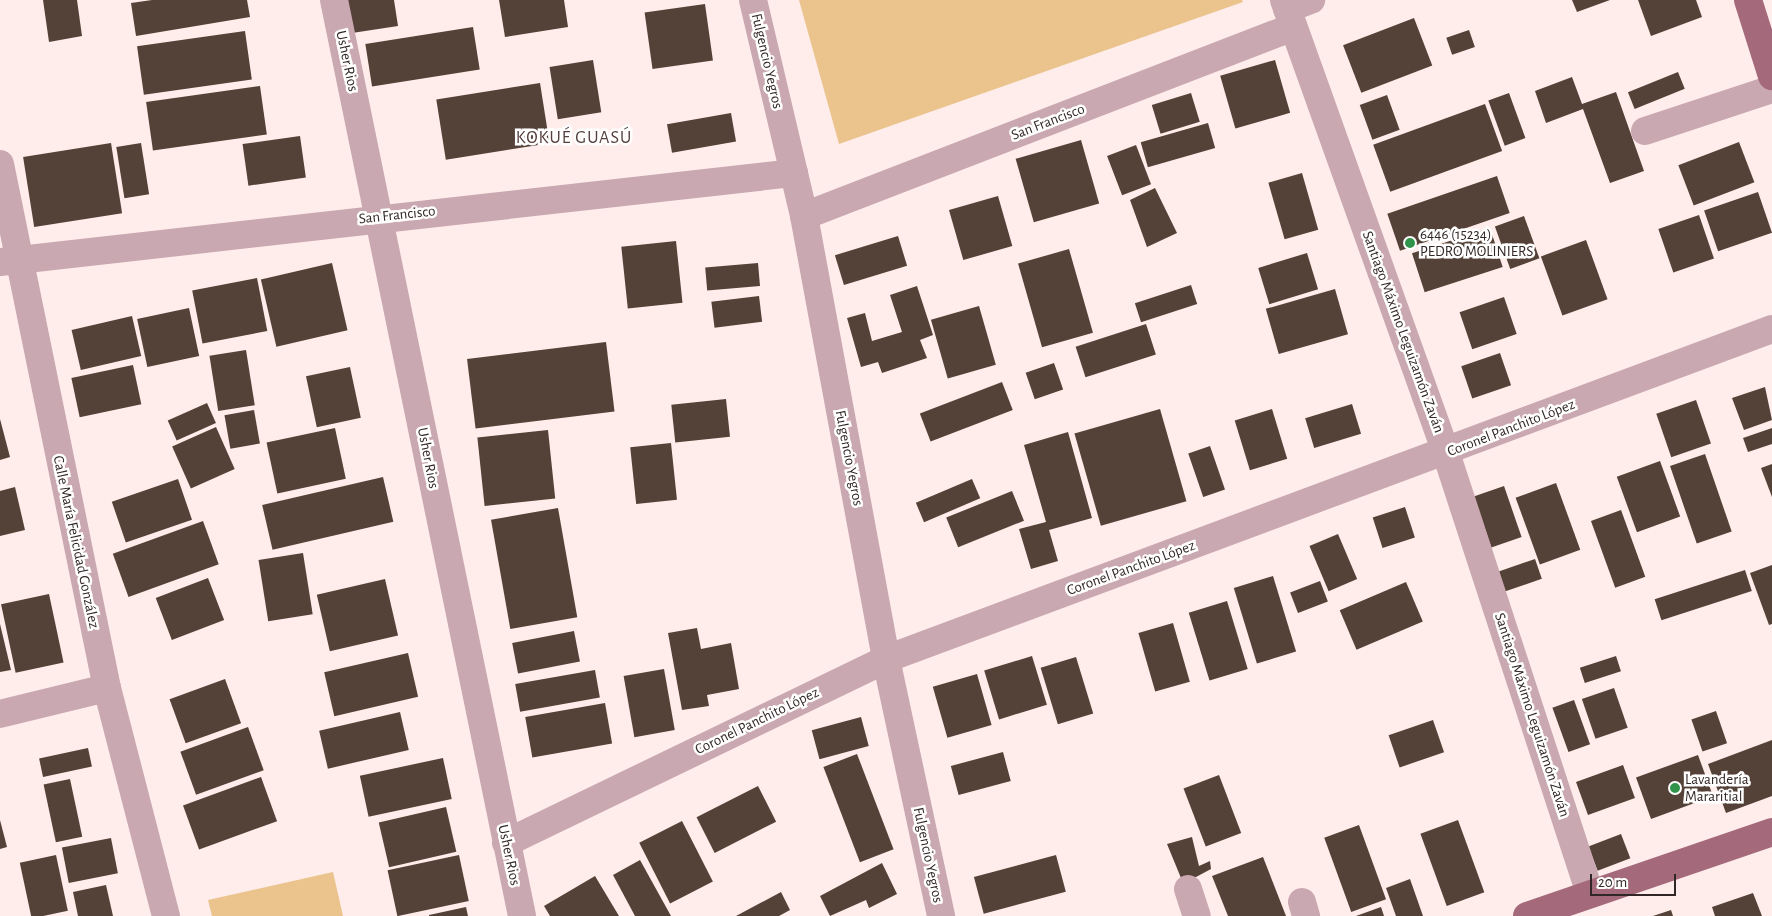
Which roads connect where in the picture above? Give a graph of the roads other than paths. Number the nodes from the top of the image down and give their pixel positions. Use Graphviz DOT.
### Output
graph roads {
  1 [pos="334,0"];
  2 [pos="753,0"];
  3 [pos="1748,0"];
  4 [pos="1294,9"];
  5 [pos="1772,76"];
  6 [pos="1772,89"];
  7 [pos="1645,132"];
  8 [pos="0,164"];
  9 [pos="794,173"];
  10 [pos="380,216"];
  11 [pos="804,216"];
  12 [pos="9,260"];
  13 [pos="1772,329"];
  14 [pos="1446,453"];
  15 [pos="886,659"];
  16 [pos="107,688"];
  17 [pos="0,714"];
  18 [pos="1772,832"];
  19 [pos="506,843"];
  20 [pos="1188,889"];
  21 [pos="1590,893"];
  22 [pos="1541,913"];
  23 [pos="166,916"];
  24 [pos="522,916"];
  25 [pos="942,916"];
  26 [pos="1197,916"];
  1 -- 10 [label="street, Usher Rios"];
  2 -- 9 [label="street, Fulgencio Yegros"];
  3 -- 5 [label="main road"];
  4 -- 11 [label="street, San Francisco"];
  4 -- 14 [label="street, Santiago Máximo Leguizamón Zaván"];
  6 -- 7 [label="street"];
  8 -- 12 [label="street, Calle María Felicidad González"];
  9 -- 10 [label="street, San Francisco"];
  9 -- 11 [label="street, Fulgencio Yegros"];
  10 -- 12 [label="street, San Francisco"];
  10 -- 19 [label="street, Usher Rios"];
  11 -- 15 [label="street, Fulgencio Yegros"];
  12 -- 16 [label="street, Calle María Felicidad González"];
  13 -- 14 [label="street, Coronel Panchito López"];
  14 -- 15 [label="street, Coronel Panchito López"];
  14 -- 21 [label="street, Santiago Máximo Leguizamón Zaván"];
  15 -- 19 [label="street, Coronel Panchito López"];
  15 -- 25 [label="street, Fulgencio Yegros"];
  16 -- 17 [label="street"];
  16 -- 23 [label="street, Calle María Felicidad González"];
  18 -- 21 [label="main road"];
  19 -- 24 [label="street, Usher Rios"];
  20 -- 26 [label="street"];
  21 -- 22 [label="main road"];
}
